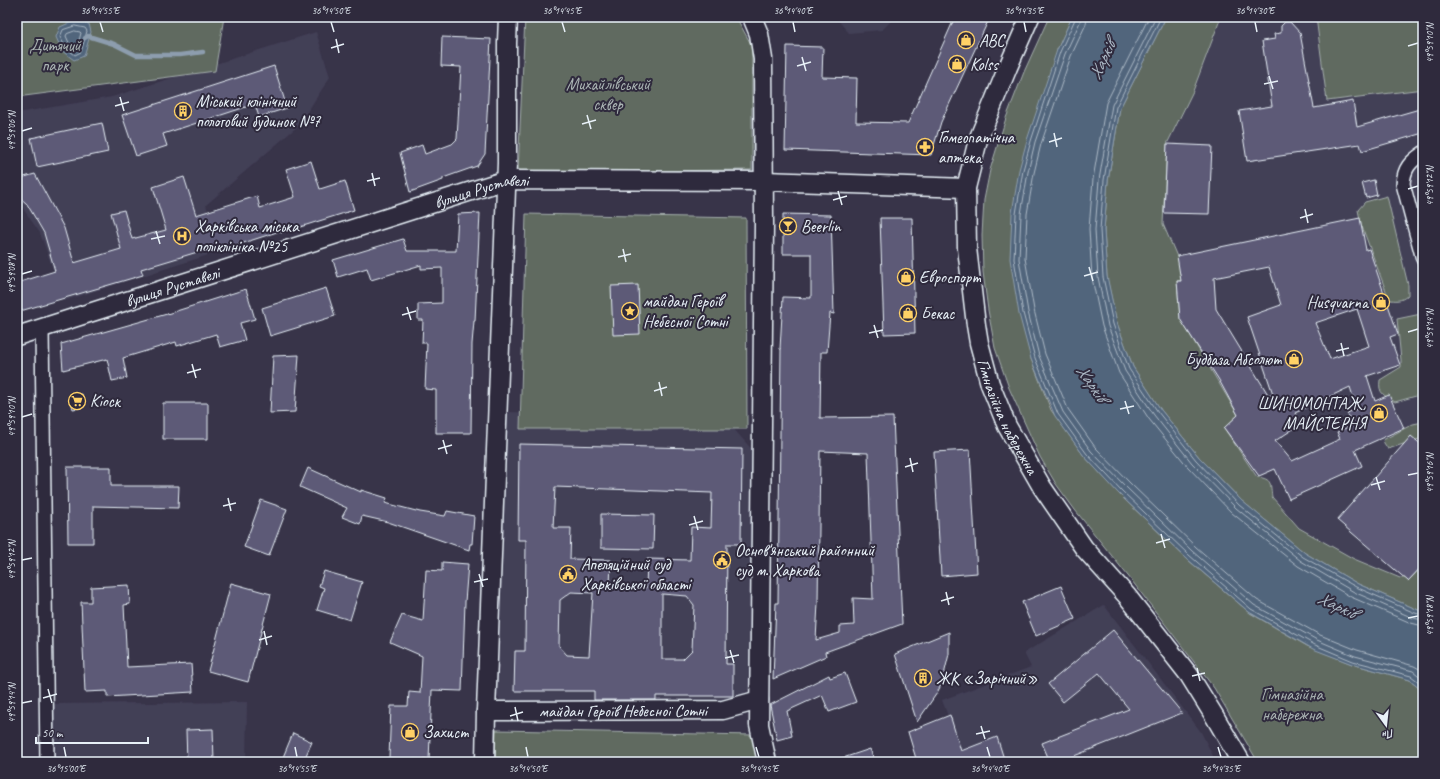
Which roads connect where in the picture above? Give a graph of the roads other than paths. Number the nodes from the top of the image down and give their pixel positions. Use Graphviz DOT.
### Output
graph roads {
  1 [pos="508,17"];
  2 [pos="752,17"];
  3 [pos="1030,17"];
  4 [pos="1423,153"];
  5 [pos="506,180"];
  6 [pos="764,181"];
  7 [pos="966,188"];
  8 [pos="1423,259"];
  9 [pos="42,328"];
  10 [pos="17,336"];
  11 [pos="759,700"];
  12 [pos="486,712"];
  13 [pos="47,762"];
  14 [pos="485,762"];
  15 [pos="767,762"];
  16 [pos="1240,762"];
  1 -- 5 [label="main road"];
  2 -- 6 [label="main road"];
  3 -- 7 [label="main road, Гімназійна набережна"];
  4 -- 8 [label="street"];
  5 -- 6 [label="main road, вулиця Руставелі"];
  5 -- 9 [label="main road, вулиця Руставелі"];
  5 -- 12 [label="main road"];
  6 -- 7 [label="main road, вулиця Руставелі"];
  6 -- 11 [label="main road"];
  7 -- 16 [label="main road, Гімназійна набережна"];
  9 -- 10 [label="main road, вулиця Руставелі"];
  9 -- 13 [label="street"];
  11 -- 12 [label="main road, майдан Героїв Небесної Сотні"];
  11 -- 15 [label="main road"];
  12 -- 14 [label="main road"];
}
